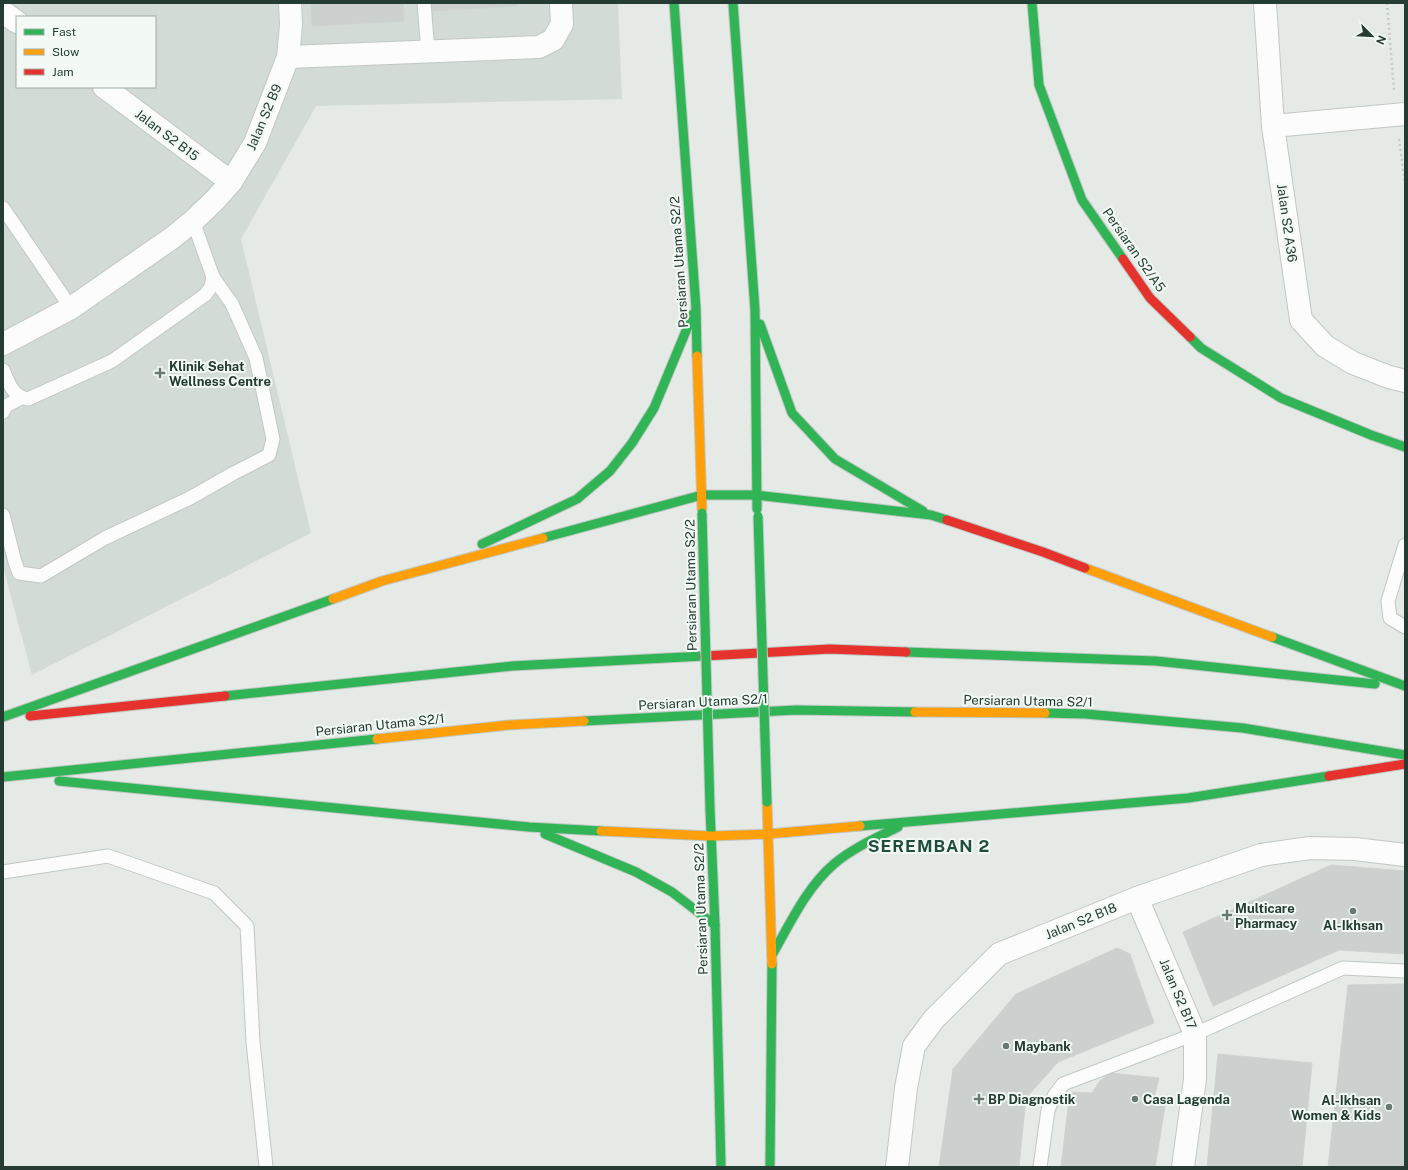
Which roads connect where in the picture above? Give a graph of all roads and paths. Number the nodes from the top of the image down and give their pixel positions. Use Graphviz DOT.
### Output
graph roads {
  1 [pos="290,3"];
  2 [pos="424,3"];
  3 [pos="561,3"];
  4 [pos="674,3"];
  5 [pos="733,3"];
  6 [pos="1032,3"];
  7 [pos="1265,3"];
  8 [pos="3,12"];
  9 [pos="16,21"];
  10 [pos="428,52"];
  11 [pos="288,57"];
  12 [pos="105,88"];
  13 [pos="1405,114"];
  14 [pos="1273,126"];
  15 [pos="231,182"];
  16 [pos="3,208"];
  17 [pos="193,221"];
  18 [pos="213,277"];
  19 [pos="71,308"];
  20 [pos="696,308"];
  21 [pos="755,310"];
  22 [pos="3,344"];
  23 [pos="3,370"];
  24 [pos="1405,380"];
  25 [pos="21,398"];
  26 [pos="3,412"];
  27 [pos="1405,447"];
  28 [pos="702,495"];
  29 [pos="756,495"];
  30 [pos="3,515"];
  31 [pos="930,515"];
  32 [pos="1405,545"];
  33 [pos="430,568"];
  34 [pos="1405,627"];
  35 [pos="1405,686"];
  36 [pos="3,718"];
  37 [pos="1405,755"];
  38 [pos="1405,764"];
  39 [pos="7,777"];
  40 [pos="910,822"];
  41 [pos="529,827"];
  42 [pos="768,834"];
  43 [pos="712,836"];
  44 [pos="1405,855"];
  45 [pos="3,872"];
  46 [pos="1137,898"];
  47 [pos="716,926"];
  48 [pos="772,955"];
  49 [pos="1405,971"];
  50 [pos="1195,1034"];
  51 [pos="266,1167"];
  52 [pos="721,1167"];
  53 [pos="770,1167"];
  54 [pos="897,1167"];
  55 [pos="1040,1167"];
  56 [pos="1183,1167"];
  1 -- 11 [label="street, Jalan S2 B9"];
  2 -- 10 [label="lane"];
  3 -- 10 [label="street"];
  4 -- 20 [label="main road, Persiaran Utama S2/2"];
  5 -- 21 [label="main road"];
  6 -- 27 [label="main road, Persiaran S2/A5"];
  7 -- 14 [label="street, Jalan S2 A36"];
  8 -- 9 [label="street"];
  10 -- 11 [label="street"];
  11 -- 15 [label="street, Jalan S2 B9"];
  12 -- 15 [label="street, Jalan S2 B15"];
  13 -- 14 [label="street"];
  14 -- 24 [label="street, Jalan S2 A36"];
  15 -- 17 [label="street, Jalan S2 B9"];
  16 -- 19 [label="lane"];
  17 -- 18 [label="lane"];
  17 -- 19 [label="street, Jalan S2 B9"];
  18 -- 25 [label="lane"];
  18 -- 30 [label="lane"];
  19 -- 22 [label="street, Jalan S2 B9"];
  20 -- 28 [label="main road, Persiaran Utama S2/2"];
  20 -- 33 [label="main road"];
  21 -- 29 [label="main road"];
  21 -- 31 [label="main road"];
  23 -- 25 [label="lane"];
  25 -- 26 [label="lane"];
  28 -- 29 [label="main road"];
  28 -- 33 [label="main road"];
  28 -- 43 [label="main road, Persiaran Utama S2/2, bridge"];
  29 -- 31 [label="main road"];
  29 -- 42 [label="main road, bridge"];
  31 -- 35 [label="main road"];
  32 -- 34 [label="lane"];
  33 -- 36 [label="main road"];
  35 -- 36 [label="main road"];
  37 -- 39 [label="main road, Persiaran Utama S2/1"];
  38 -- 40 [label="main road"];
  39 -- 41 [label="main road"];
  40 -- 42 [label="main road"];
  40 -- 48 [label="main road"];
  41 -- 43 [label="main road"];
  41 -- 47 [label="main road"];
  42 -- 43 [label="main road"];
  42 -- 48 [label="main road"];
  43 -- 47 [label="main road, Persiaran Utama S2/2"];
  44 -- 46 [label="street, Jalan S2 B18"];
  45 -- 51 [label="lane"];
  46 -- 50 [label="street, Jalan S2 B17"];
  46 -- 54 [label="street, Jalan S2 B18"];
  47 -- 52 [label="main road, Persiaran Utama S2/2"];
  48 -- 53 [label="main road"];
  49 -- 50 [label="lane"];
  50 -- 55 [label="lane"];
  50 -- 56 [label="street, Jalan S2 B17"];
}
